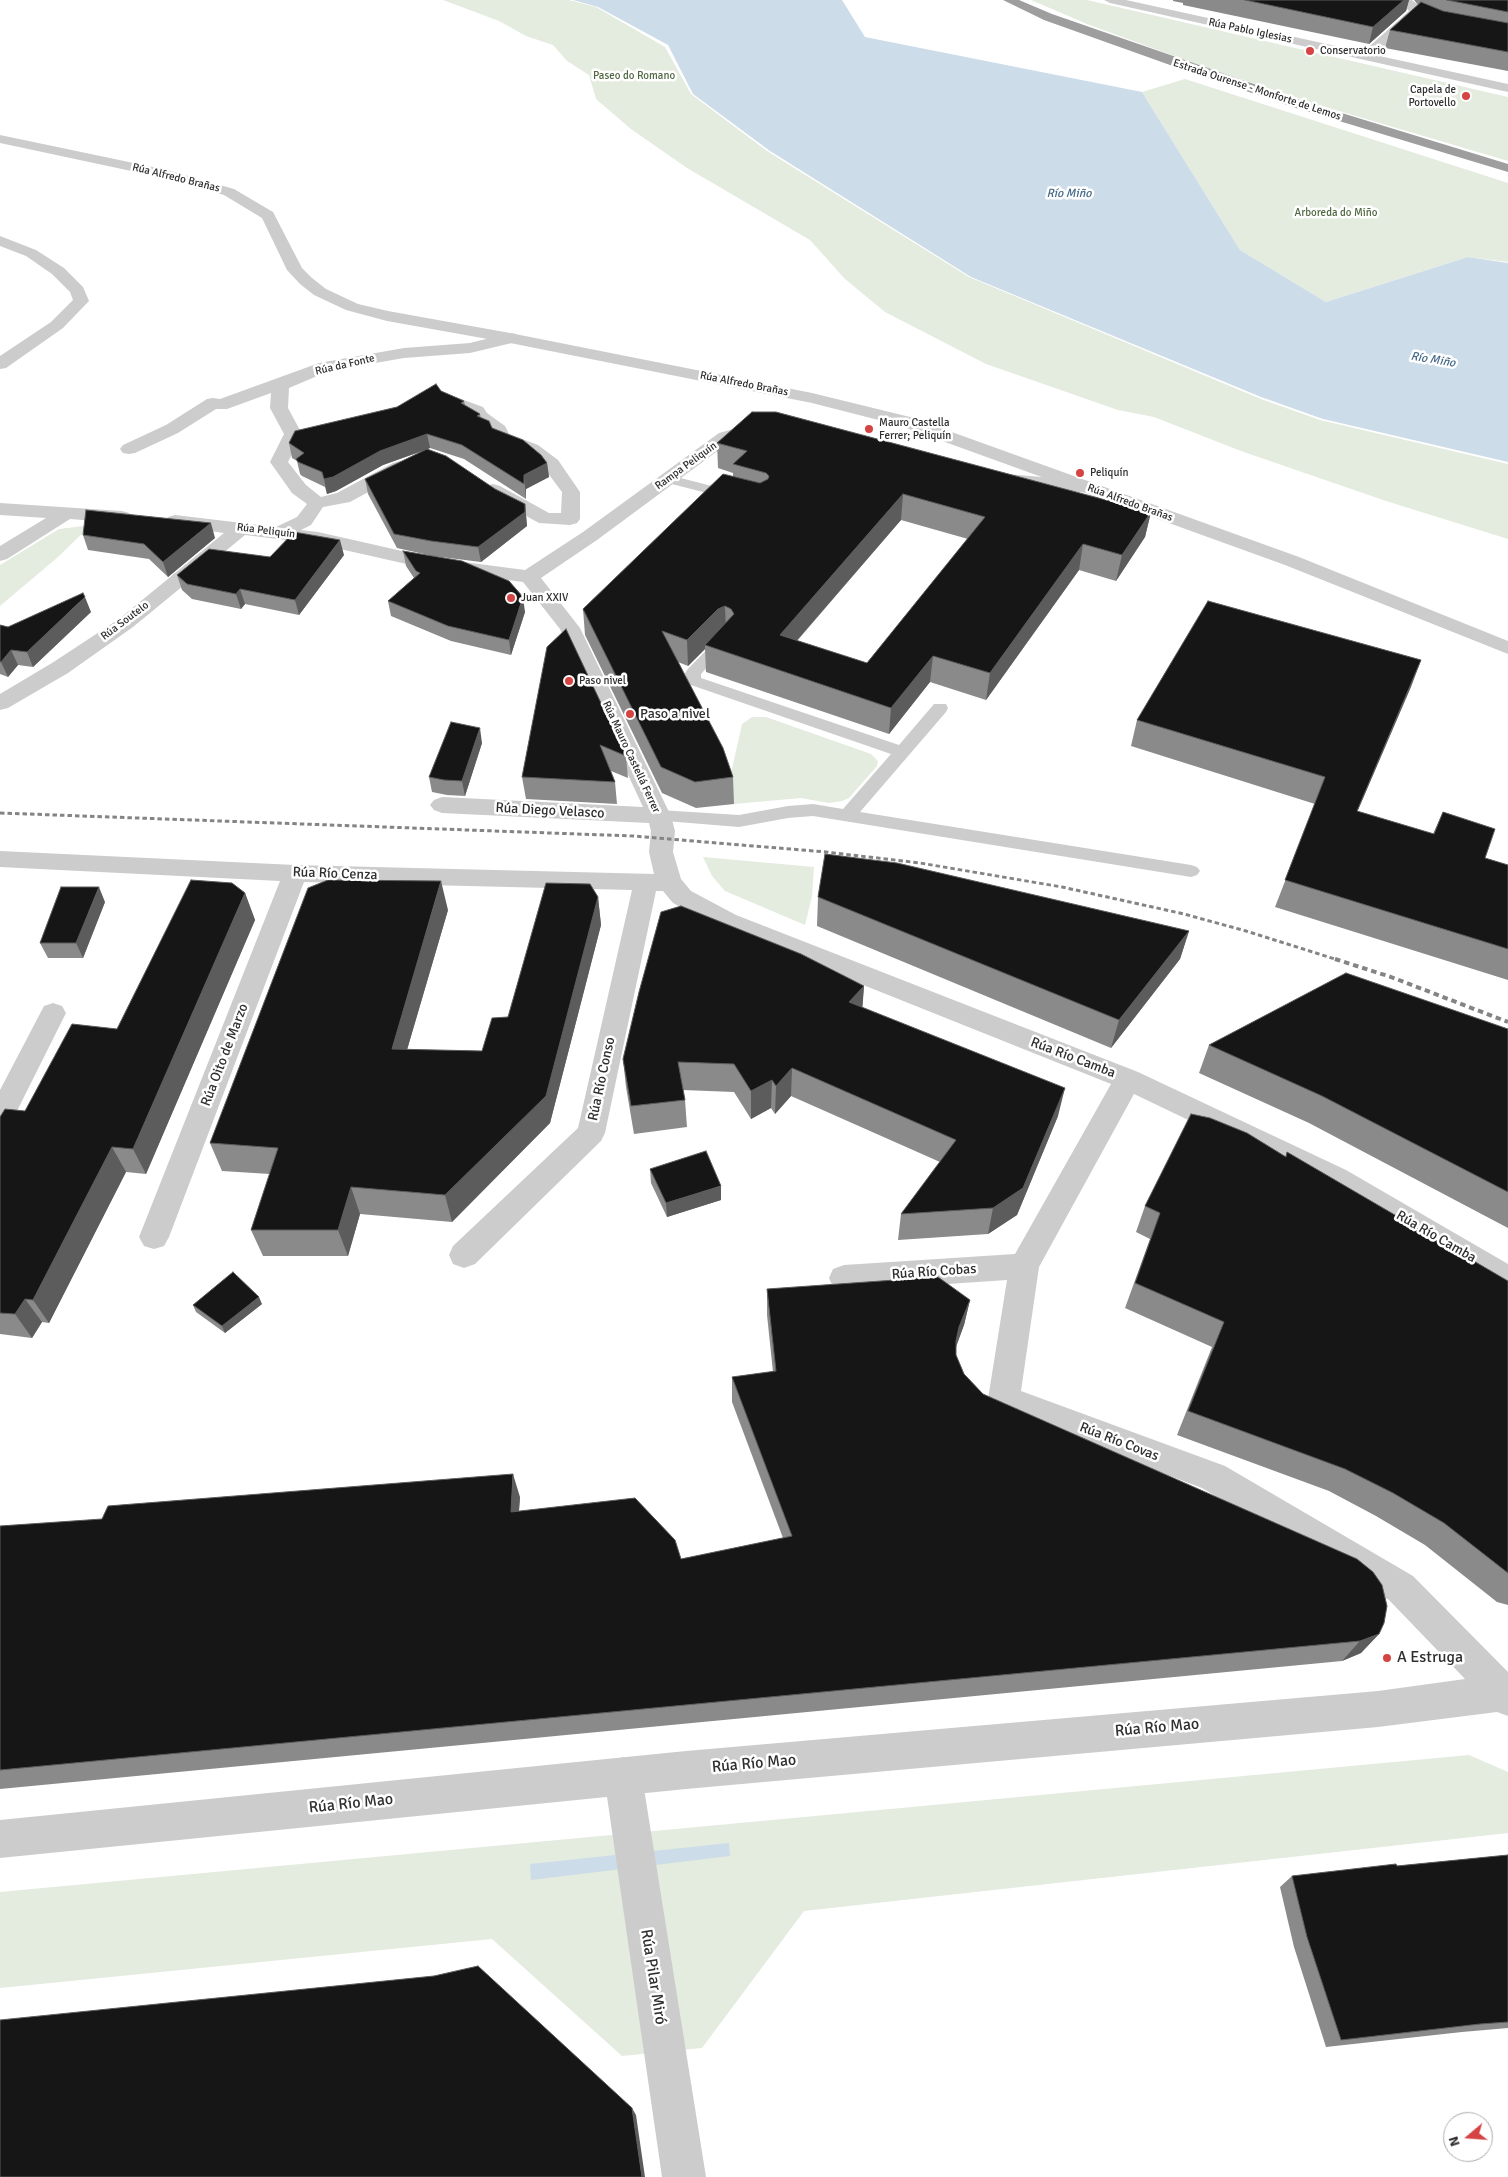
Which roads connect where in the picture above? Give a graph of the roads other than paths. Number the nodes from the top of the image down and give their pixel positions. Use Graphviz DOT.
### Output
graph roads {
  1 [pos="1009,0"];
  2 [pos="1110,0"];
  3 [pos="1405,0"];
  4 [pos="1415,12"];
  5 [pos="1508,36"];
  6 [pos="1366,56"];
  7 [pos="1508,88"];
  8 [pos="0,139"];
  9 [pos="1508,168"];
  10 [pos="0,241"];
  11 [pos="510,338"];
  12 [pos="0,364"];
  13 [pos="284,383"];
  14 [pos="450,400"];
  15 [pos="766,429"];
  16 [pos="129,449"];
  17 [pos="414,461"];
  18 [pos="992,477"];
  19 [pos="669,478"];
  20 [pos="481,482"];
  21 [pos="1088,487"];
  22 [pos="708,489"];
  23 [pos="752,501"];
  24 [pos="694,503"];
  25 [pos="317,504"];
  26 [pos="0,509"];
  27 [pos="65,514"];
  28 [pos="570,519"];
  29 [pos="242,528"];
  30 [pos="280,533"];
  31 [pos="590,536"];
  32 [pos="0,555"];
  33 [pos="529,577"];
  34 [pos="725,639"];
  35 [pos="1508,648"];
  36 [pos="0,703"];
  37 [pos="940,708"];
  38 [pos="902,752"];
  39 [pos="442,805"];
  40 [pos="847,816"];
  41 [pos="661,827"];
  42 [pos="0,859"];
  43 [pos="1191,871"];
  44 [pos="295,873"];
  45 [pos="658,883"];
  46 [pos="53,1013"];
  47 [pos="1128,1079"];
  48 [pos="0,1117"];
  49 [pos="154,1237"];
  50 [pos="464,1255"];
  51 [pos="1024,1266"];
  52 [pos="844,1278"];
  53 [pos="1508,1279"];
  54 [pos="1507,1695"];
  55 [pos="623,1776"];
  56 [pos="0,1839"];
  57 [pos="684,2177"];
  1 -- 9 [label="highway, Estrada Ourense - Monforte de Lemos"];
  2 -- 6 [label="street, Rúa Pablo Iglesias"];
  3 -- 4 [label="street"];
  4 -- 5 [label="street"];
  4 -- 6 [label="street"];
  6 -- 7 [label="street, Rúa Pablo Iglesias"];
  8 -- 11 [label="street, Rúa Alfredo Brañas"];
  10 -- 12 [label="street"];
  11 -- 13 [label="street, Rúa da Fonte"];
  11 -- 21 [label="street, Rúa Alfredo Brañas"];
  13 -- 16 [label="street, Rúa da Fonte"];
  13 -- 25 [label="street"];
  14 -- 28 [label="street"];
  15 -- 19 [label="street, Rampa Peliquín"];
  17 -- 25 [label="street"];
  18 -- 21 [label="street"];
  19 -- 22 [label="lane"];
  19 -- 31 [label="street, Rampa Peliquín"];
  20 -- 28 [label="street"];
  21 -- 35 [label="street, Rúa Alfredo Brañas"];
  22 -- 23 [label="lane"];
  22 -- 24 [label="lane"];
  25 -- 30 [label="street"];
  26 -- 27 [label="street, Rúa Peliquín"];
  27 -- 29 [label="street, Rúa Peliquín"];
  27 -- 32 [label="street"];
  28 -- 31 [label="street"];
  29 -- 30 [label="street, Rúa Peliquín"];
  29 -- 36 [label="street, Rúa Soutelo"];
  30 -- 33 [label="street, Rúa Peliquín"];
  31 -- 33 [label="street, Rampa Peliquín"];
  33 -- 41 [label="street, Rúa Mauro Castellá Ferrer"];
  34 -- 38 [label="lane"];
  37 -- 38 [label="lane"];
  38 -- 40 [label="lane"];
  39 -- 41 [label="street, Rúa Diego Velasco"];
  40 -- 41 [label="lane"];
  40 -- 43 [label="lane"];
  41 -- 45 [label="street, Rúa Río Camba"];
  42 -- 44 [label="street, Rúa Río Cenza"];
  44 -- 45 [label="street, Rúa Río Cenza"];
  44 -- 49 [label="street, Rúa Oito de Marzo"];
  45 -- 47 [label="street, Rúa Río Camba"];
  45 -- 50 [label="street, Rúa Río Conso"];
  46 -- 48 [label="street"];
  47 -- 51 [label="street, Rúa Río Covas"];
  47 -- 53 [label="street, Rúa Río Camba"];
  51 -- 52 [label="street, Rúa Río Cobas"];
  51 -- 54 [label="street, Rúa Río Covas"];
  54 -- 55 [label="street, Rúa Río Mao"];
  55 -- 56 [label="street, Rúa Río Mao"];
  55 -- 57 [label="street, Rúa Pilar Miró"];
}
